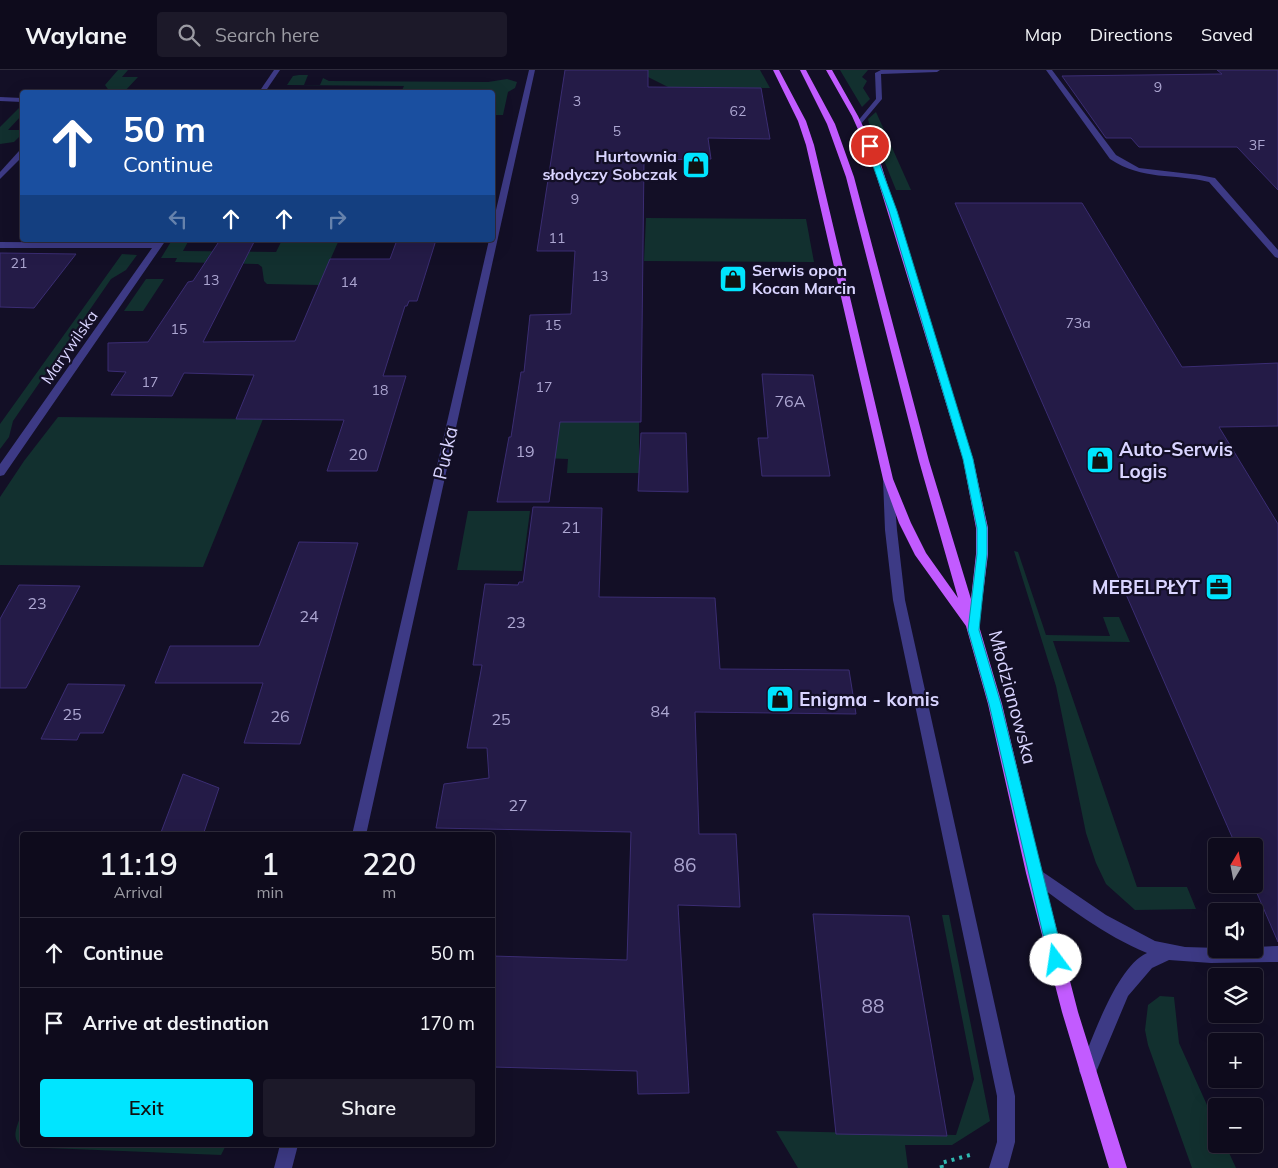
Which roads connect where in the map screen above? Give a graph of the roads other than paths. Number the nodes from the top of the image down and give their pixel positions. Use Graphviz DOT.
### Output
graph roads {
  1 [pos="277,70"];
  2 [pos="532,70"];
  3 [pos="776,70"];
  4 [pos="803,70"];
  5 [pos="829,70"];
  6 [pos="937,70"];
  7 [pos="1049,70"];
  8 [pos="263,90"];
  9 [pos="0,98"];
  10 [pos="20,100"];
  11 [pos="859,123"];
  12 [pos="20,155"];
  13 [pos="0,177"];
  14 [pos="495,234"];
  15 [pos="493,242"];
  16 [pos="160,243"];
  17 [pos="0,245"];
  18 [pos="1278,255"];
  19 [pos="0,472"];
  20 [pos="888,479"];
  21 [pos="974,630"];
  22 [pos="360,832"];
  23 [pos="1034,873"];
  24 [pos="1170,952"];
  25 [pos="1278,954"];
  26 [pos="1088,1071"];
  27 [pos="288,1147"];
  28 [pos="283,1168"];
  29 [pos="998,1168"];
  30 [pos="1118,1168"];
  1 -- 8 [label="street"];
  2 -- 14 [label="street, Pucka"];
  3 -- 20 [label="main road"];
  4 -- 21 [label="main road, Młodzianowska"];
  5 -- 11 [label="main road"];
  6 -- 11 [label="street"];
  7 -- 18 [label="street"];
  9 -- 10 [label="street"];
  11 -- 21 [label="main road"];
  12 -- 13 [label="street"];
  15 -- 22 [label="street, Pucka"];
  16 -- 17 [label="street"];
  16 -- 19 [label="street, Marywilska"];
  20 -- 21 [label="main road"];
  20 -- 29 [label="street"];
  21 -- 23 [label="main road, Młodzianowska"];
  23 -- 24 [label="street"];
  23 -- 26 [label="main road, Młodzianowska"];
  24 -- 25 [label="street"];
  24 -- 26 [label="street"];
  26 -- 30 [label="main road, Młodzianowska"];
  27 -- 28 [label="street"];
}
